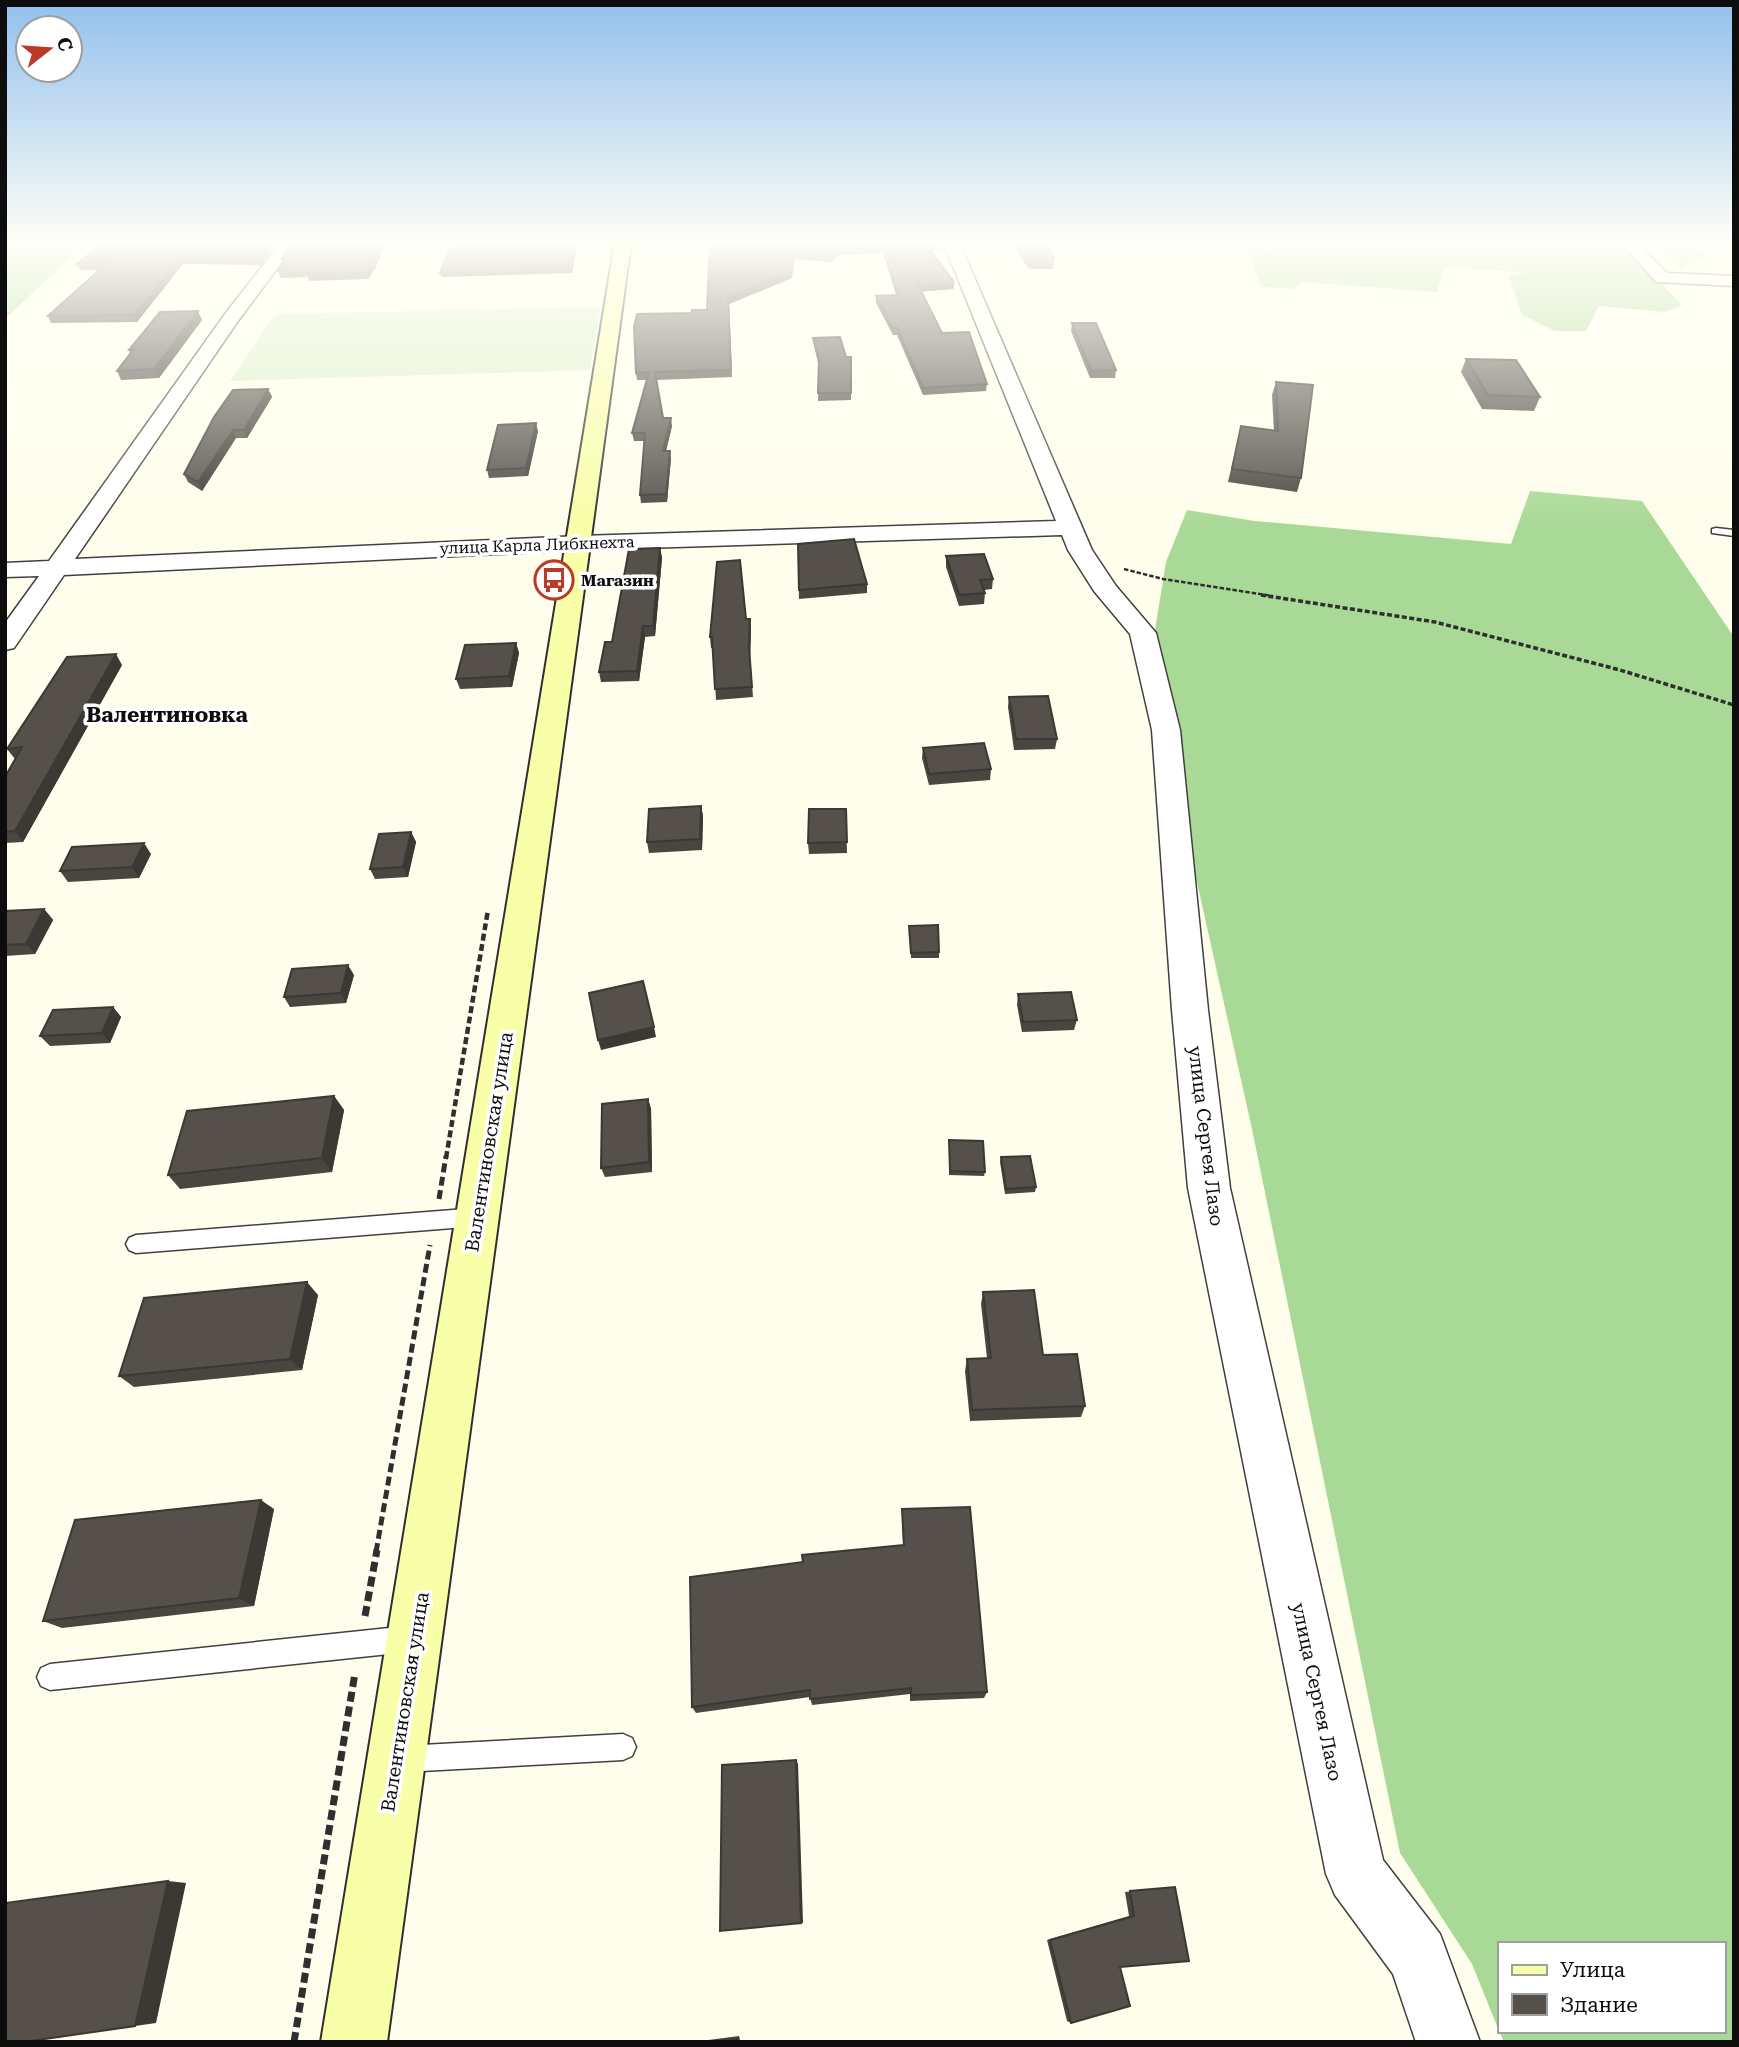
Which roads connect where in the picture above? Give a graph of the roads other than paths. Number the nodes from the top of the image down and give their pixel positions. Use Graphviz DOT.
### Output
graph roads {
  1 [pos="217,338"];
  2 [pos="609,338"];
  3 [pos="991,338"];
  4 [pos="1716,531"];
  5 [pos="1734,533"];
  6 [pos="1075,539"];
  7 [pos="580,543"];
  8 [pos="57,568"];
  9 [pos="5,570"];
  10 [pos="5,642"];
  11 [pos="478,1217"];
  12 [pos="136,1244"];
  13 [pos="415,1639"];
  14 [pos="50,1677"];
  15 [pos="624,1747"];
  16 [pos="396,1760"];
  17 [pos="354,2042"];
  18 [pos="1448,2042"];
  1 -- 8 [label="street"];
  2 -- 7 [label="main road, Валентиновская улица"];
  3 -- 6 [label="street, улица Сергея Лазо"];
  4 -- 5 [label="lane"];
  6 -- 7 [label="street, улица Карла Либкнехта"];
  6 -- 18 [label="street, улица Сергея Лазо"];
  7 -- 8 [label="street, улица Карла Либкнехта"];
  7 -- 11 [label="main road, Валентиновская улица"];
  8 -- 9 [label="street, улица Карла Либкнехта"];
  8 -- 10 [label="street"];
  11 -- 12 [label="lane"];
  11 -- 13 [label="main road, Валентиновская улица"];
  13 -- 14 [label="lane"];
  13 -- 16 [label="main road, Валентиновская улица"];
  15 -- 16 [label="lane"];
  16 -- 17 [label="main road, Валентиновская улица"];
}
